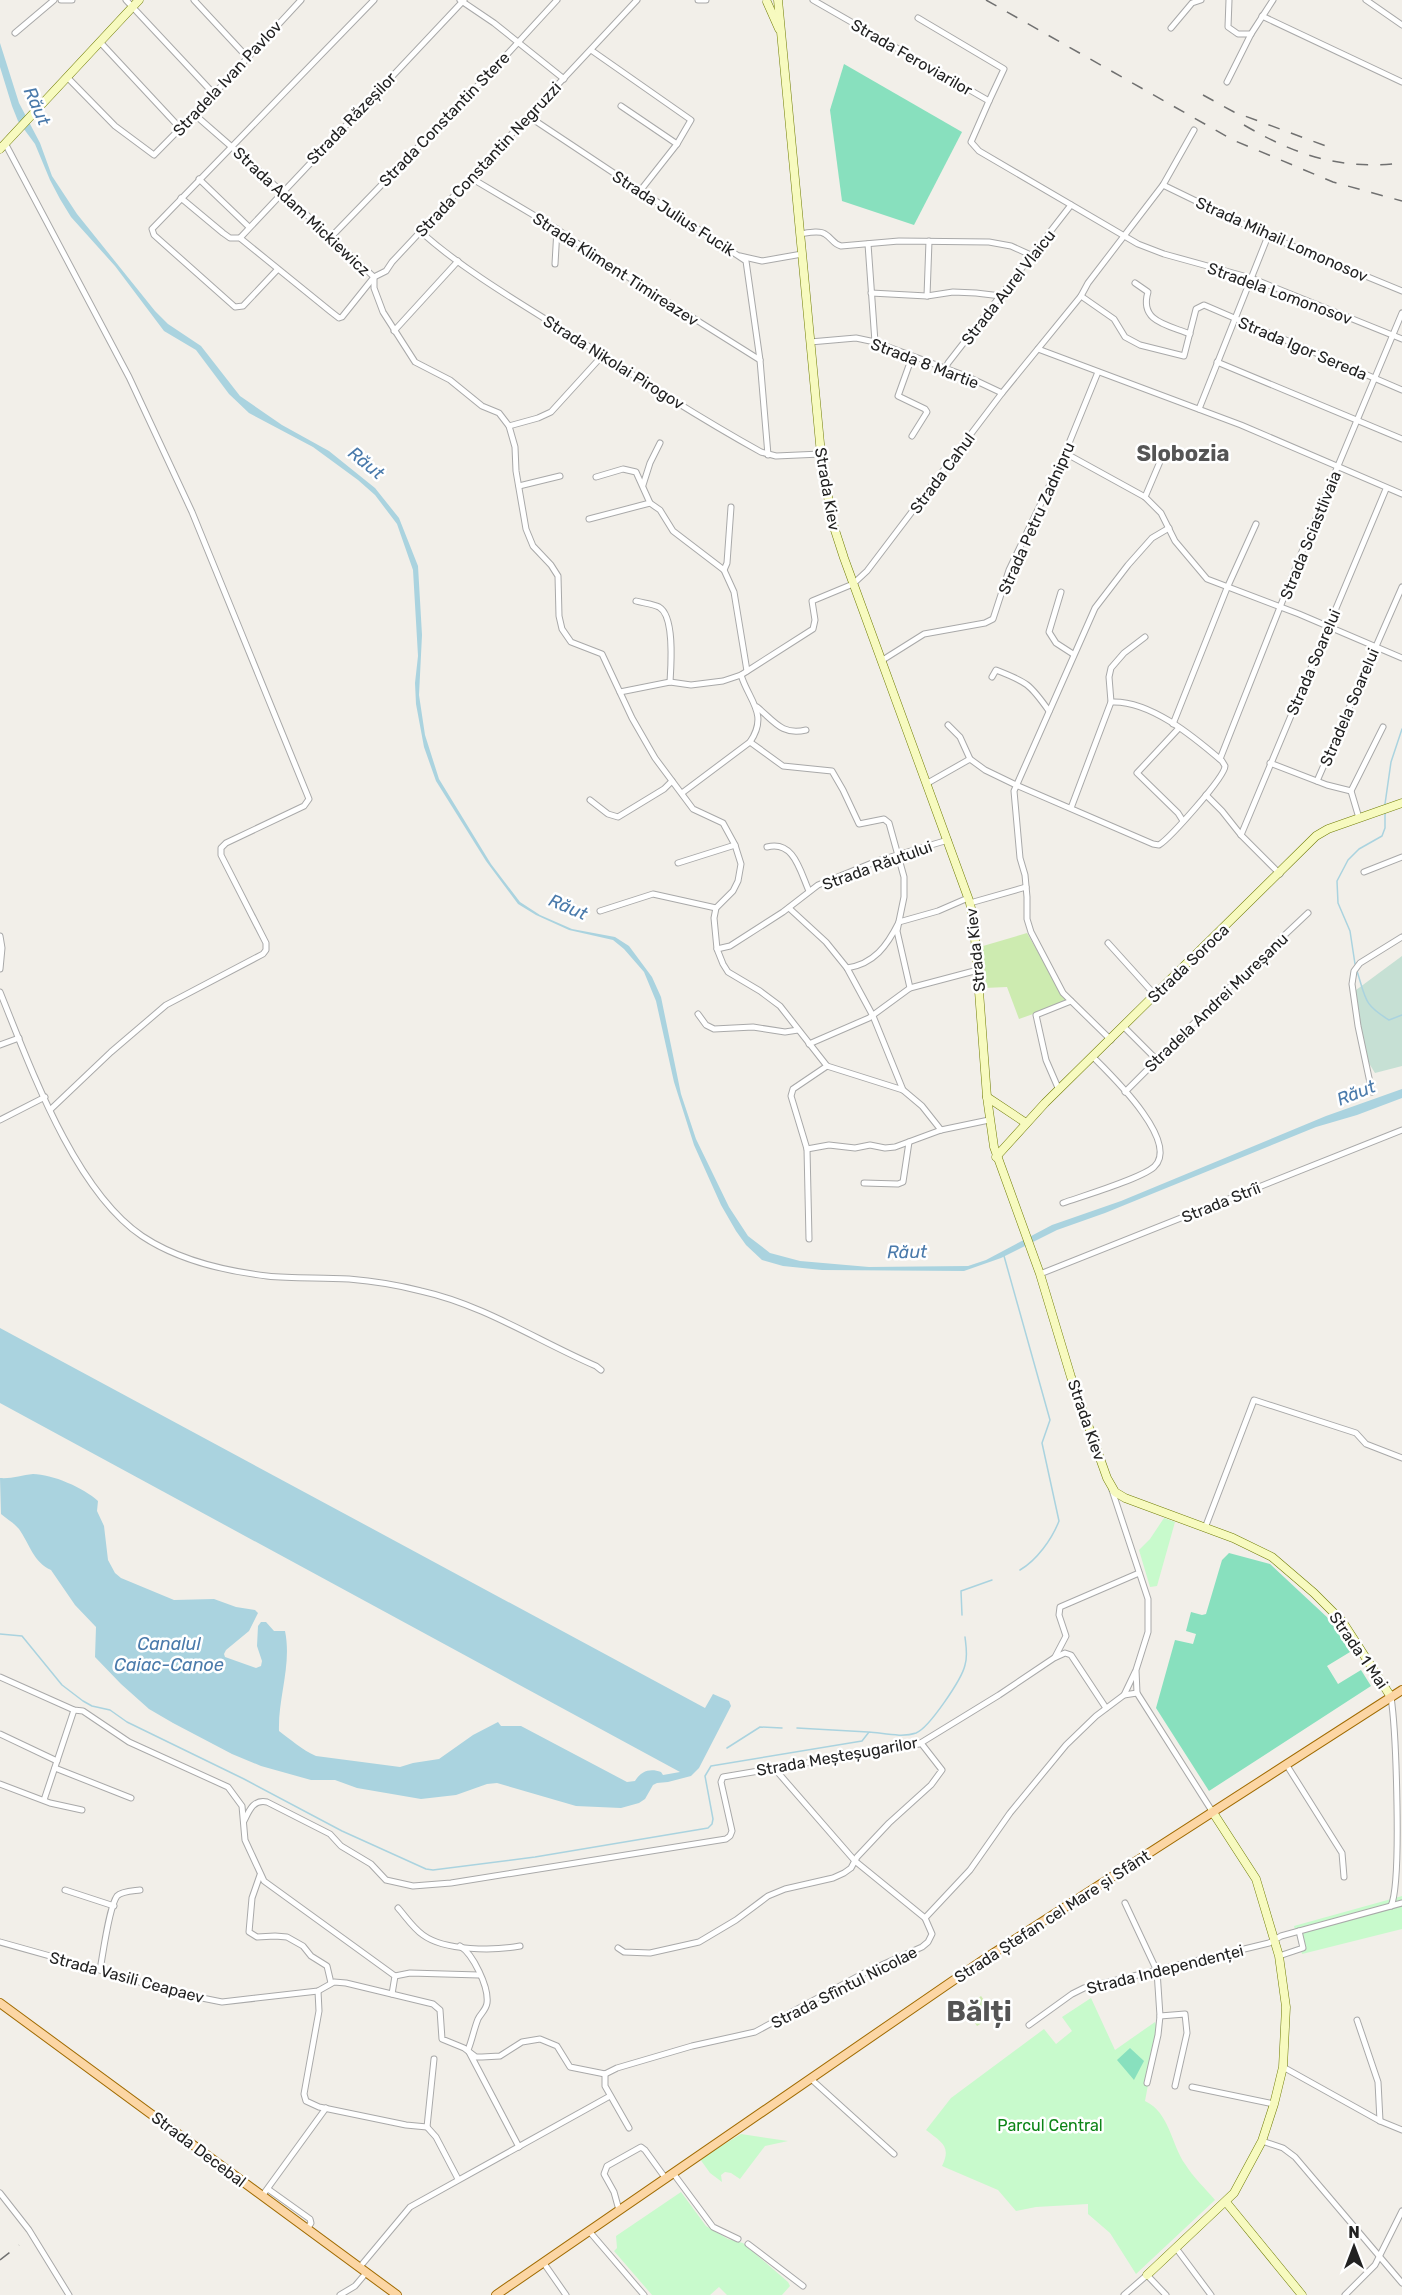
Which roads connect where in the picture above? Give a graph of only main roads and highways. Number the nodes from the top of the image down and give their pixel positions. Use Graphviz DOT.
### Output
graph roads {
  1 [pos="139,0"];
  2 [pos="777,0"];
  3 [pos="766,1"];
  4 [pos="780,30"];
  5 [pos="3,147"];
  6 [pos="1402,804"];
  7 [pos="987,1097"];
  8 [pos="1026,1123"];
  9 [pos="996,1157"];
  10 [pos="1112,1489"];
  11 [pos="1402,1690"];
  12 [pos="1391,1697"];
  13 [pos="1212,1811"];
  14 [pos="0,2003"];
  15 [pos="1226,2202"];
  16 [pos="1147,2275"];
  17 [pos="397,2295"];
  18 [pos="496,2295"];
  19 [pos="1302,2295"];
  1 -- 5 [label="main road"];
  2 -- 3 [label="main road"];
  2 -- 4 [label="main road, Strada Kiev"];
  3 -- 4 [label="main road, Strada Kiev"];
  4 -- 7 [label="main road, Strada Kiev"];
  6 -- 8 [label="main road, Strada Soroca"];
  7 -- 8 [label="main road"];
  7 -- 9 [label="main road, Strada Kiev"];
  8 -- 9 [label="main road, Strada Soroca"];
  9 -- 10 [label="main road, Strada Kiev"];
  10 -- 12 [label="main road, Strada 1 Mai"];
  11 -- 12 [label="main road, Strada Ștefan cel Mare și Sfânt"];
  12 -- 13 [label="main road, Strada Ștefan cel Mare și Sfânt"];
  13 -- 15 [label="main road"];
  13 -- 18 [label="main road, Strada Ștefan cel Mare și Sfânt"];
  14 -- 17 [label="main road, Strada Decebal"];
  15 -- 16 [label="main road"];
  15 -- 19 [label="main road"];
}
